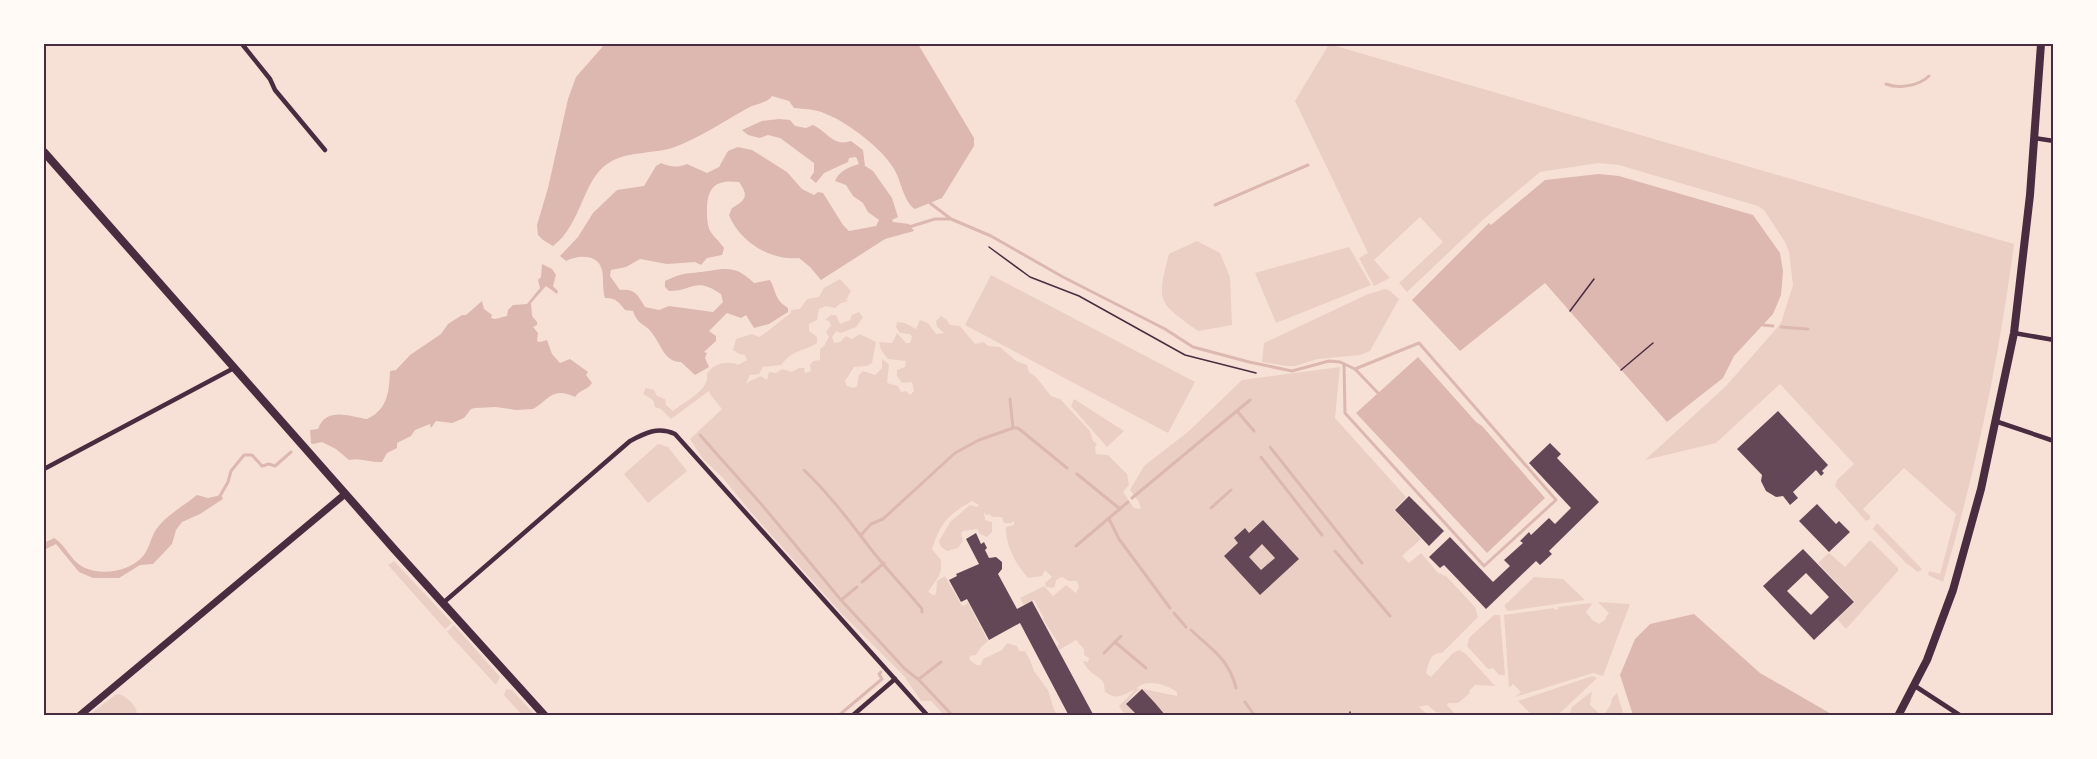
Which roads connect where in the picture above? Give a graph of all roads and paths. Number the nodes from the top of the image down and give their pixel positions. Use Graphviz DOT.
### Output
graph roads {
  1 [pos="242,44"];
  2 [pos="2041,44"];
  3 [pos="2034,138"];
  4 [pos="2054,141"];
  5 [pos="325,150"];
  6 [pos="44,152"];
  7 [pos="989,247"];
  8 [pos="1594,279"];
  9 [pos="1570,311"];
  10 [pos="2014,333"];
  11 [pos="2054,340"];
  12 [pos="1653,343"];
  13 [pos="234,368"];
  14 [pos="1621,370"];
  15 [pos="1256,373"];
  16 [pos="1995,421"];
  17 [pos="2054,441"];
  18 [pos="44,469"];
  19 [pos="345,494"];
  20 [pos="443,603"];
  21 [pos="895,679"];
  22 [pos="1915,686"];
  23 [pos="79,716"];
  24 [pos="545,716"];
  25 [pos="852,716"];
  26 [pos="928,716"];
  27 [pos="1898,716"];
  28 [pos="1961,716"];
  1 -- 5 [label="street"];
  2 -- 3 [label="main road"];
  3 -- 4 [label="street"];
  3 -- 10 [label="main road"];
  6 -- 13 [label="main road"];
  7 -- 15 [label="path"];
  8 -- 9 [label="path"];
  10 -- 11 [label="street"];
  10 -- 16 [label="main road"];
  12 -- 14 [label="path"];
  13 -- 18 [label="street"];
  13 -- 19 [label="main road"];
  16 -- 17 [label="street"];
  16 -- 22 [label="main road"];
  19 -- 20 [label="main road"];
  19 -- 23 [label="main road"];
  20 -- 21 [label="street"];
  20 -- 24 [label="main road"];
  21 -- 25 [label="street"];
  21 -- 26 [label="street"];
  22 -- 27 [label="main road"];
  22 -- 28 [label="street"];
}
